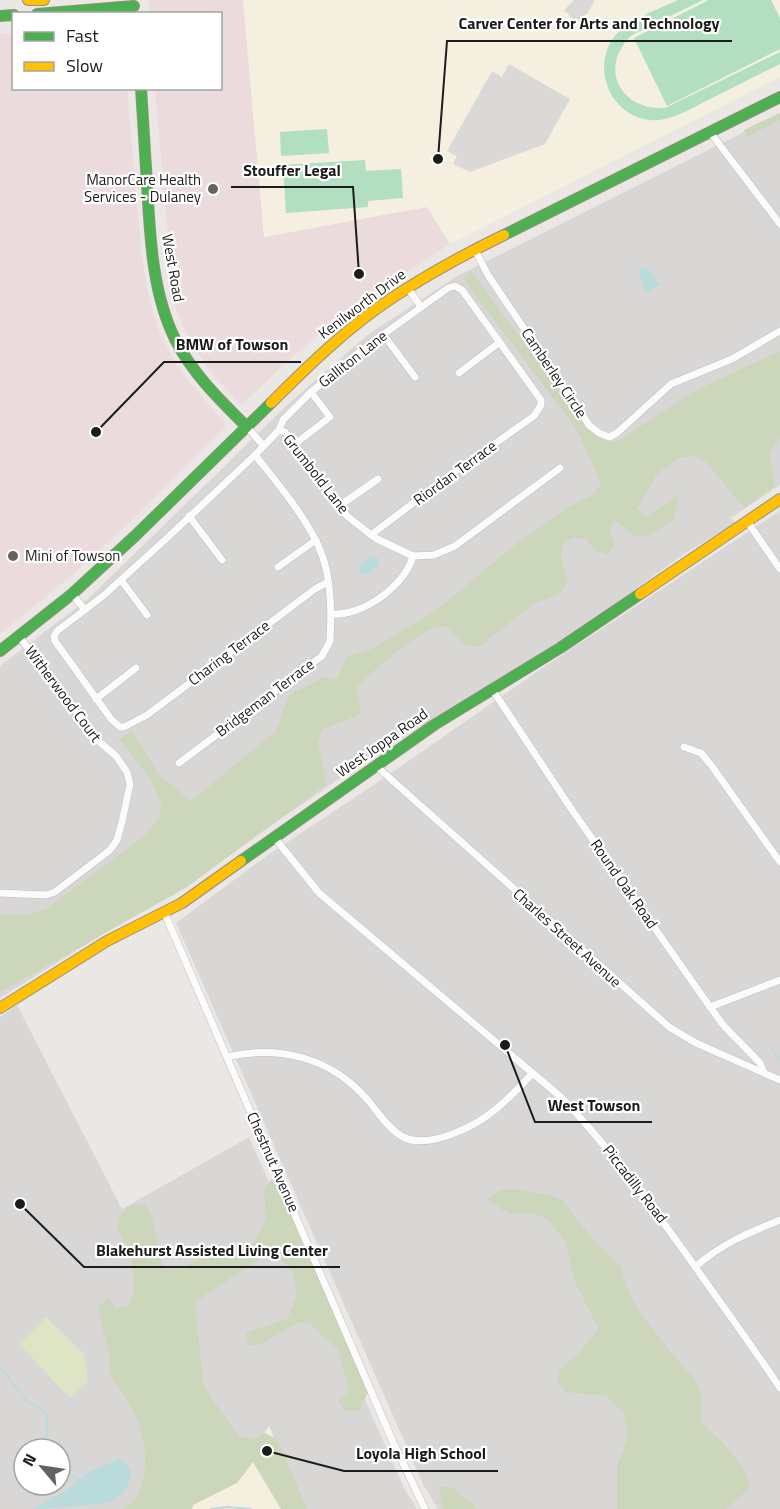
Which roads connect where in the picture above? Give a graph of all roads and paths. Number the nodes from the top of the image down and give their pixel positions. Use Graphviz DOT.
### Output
graph roads {
  1 [pos="28,0"];
  2 [pos="44,0"];
  3 [pos="135,10"];
  4 [pos="86,12"];
  5 [pos="141,90"];
  6 [pos="780,97"];
  7 [pos="710,132"];
  8 [pos="780,224"];
  9 [pos="475,250"];
  10 [pos="407,287"];
  11 [pos="421,307"];
  12 [pos="780,331"];
  13 [pos="383,334"];
  14 [pos="500,342"];
  15 [pos="459,373"];
  16 [pos="415,378"];
  17 [pos="311,392"];
  18 [pos="246,426"];
  19 [pos="279,430"];
  20 [pos="295,444"];
  21 [pos="263,445"];
  22 [pos="255,455"];
  23 [pos="560,468"];
  24 [pos="378,478"];
  25 [pos="780,499"];
  26 [pos="339,506"];
  27 [pos="189,516"];
  28 [pos="747,521"];
  29 [pos="371,535"];
  30 [pos="315,540"];
  31 [pos="413,556"];
  32 [pos="222,561"];
  33 [pos="278,567"];
  34 [pos="780,568"];
  35 [pos="120,580"];
  36 [pos="328,582"];
  37 [pos="72,594"];
  38 [pos="85,610"];
  39 [pos="332,614"];
  40 [pos="147,615"];
  41 [pos="19,636"];
  42 [pos="0,651"];
  43 [pos="136,668"];
  44 [pos="492,689"];
  45 [pos="96,699"];
  46 [pos="684,747"];
  47 [pos="179,763"];
  48 [pos="375,765"];
  49 [pos="274,837"];
  50 [pos="780,862"];
  51 [pos="0,893"];
  52 [pos="165,914"];
  53 [pos="780,980"];
  54 [pos="710,1007"];
  55 [pos="0,1008"];
  56 [pos="227,1058"];
  57 [pos="764,1073"];
  58 [pos="532,1074"];
  59 [pos="780,1080"];
  60 [pos="780,1220"];
  61 [pos="695,1267"];
  62 [pos="780,1388"];
  63 [pos="425,1509"];
  1 -- 2 [label="main road"];
  3 -- 4 [label="main road"];
  5 -- 18 [label="main road, West Road"];
  6 -- 7 [label="main road, Kenilworth Drive"];
  7 -- 8 [label="street"];
  7 -- 9 [label="main road, Kenilworth Drive"];
  9 -- 10 [label="main road, Kenilworth Drive"];
  9 -- 12 [label="street, Camberley Circle"];
  10 -- 11 [label="street"];
  10 -- 18 [label="main road, Kenilworth Drive"];
  11 -- 13 [label="street, Galliton Lane"];
  11 -- 14 [label="street, Galliton Lane"];
  13 -- 16 [label="street"];
  13 -- 17 [label="street, Galliton Lane"];
  14 -- 15 [label="street"];
  14 -- 29 [label="street, Riordan Terrace"];
  17 -- 19 [label="street, Galliton Lane"];
  17 -- 20 [label="street"];
  18 -- 21 [label="street"];
  18 -- 37 [label="main road, Kenilworth Drive"];
  19 -- 20 [label="street, Grumbold Lane"];
  19 -- 21 [label="street, Galliton Lane"];
  20 -- 26 [label="street, Grumbold Lane"];
  21 -- 22 [label="street, Galliton Lane"];
  22 -- 27 [label="street, Galliton Lane"];
  22 -- 30 [label="street, Bridgeman Terrace"];
  23 -- 31 [label="street"];
  24 -- 26 [label="street"];
  25 -- 28 [label="main road, West Joppa Road"];
  26 -- 29 [label="street, Grumbold Lane"];
  27 -- 32 [label="street"];
  27 -- 35 [label="street, Galliton Lane"];
  28 -- 34 [label="street"];
  28 -- 44 [label="main road, West Joppa Road"];
  29 -- 31 [label="street, Grumbold Lane"];
  30 -- 33 [label="street"];
  30 -- 36 [label="street, Bridgeman Terrace"];
  31 -- 39 [label="street"];
  35 -- 38 [label="street, Galliton Lane"];
  35 -- 40 [label="street"];
  36 -- 39 [label="street, Bridgeman Terrace"];
  36 -- 45 [label="street, Charing Terrace"];
  37 -- 38 [label="street"];
  37 -- 41 [label="main road, Kenilworth Drive"];
  38 -- 45 [label="street, Galliton Lane"];
  39 -- 47 [label="street, Bridgeman Terrace"];
  41 -- 42 [label="main road, Kenilworth Drive"];
  41 -- 51 [label="street, Witherwood Court"];
  43 -- 45 [label="street"];
  44 -- 48 [label="main road, West Joppa Road"];
  44 -- 54 [label="street, Round Oak Road"];
  46 -- 50 [label="street"];
  48 -- 49 [label="main road, West Joppa Road"];
  48 -- 57 [label="street, Charles Street Avenue"];
  49 -- 52 [label="main road, West Joppa Road"];
  49 -- 58 [label="street, Piccadilly Road"];
  52 -- 55 [label="main road, West Joppa Road"];
  52 -- 56 [label="street, Chestnut Avenue"];
  53 -- 54 [label="street"];
  54 -- 57 [label="street, Round Oak Road"];
  56 -- 58 [label="street"];
  56 -- 63 [label="street, Chestnut Avenue"];
  57 -- 59 [label="street, Charles Street Avenue"];
  58 -- 61 [label="street, Piccadilly Road"];
  60 -- 61 [label="street"];
  61 -- 62 [label="street, Piccadilly Road"];
}
